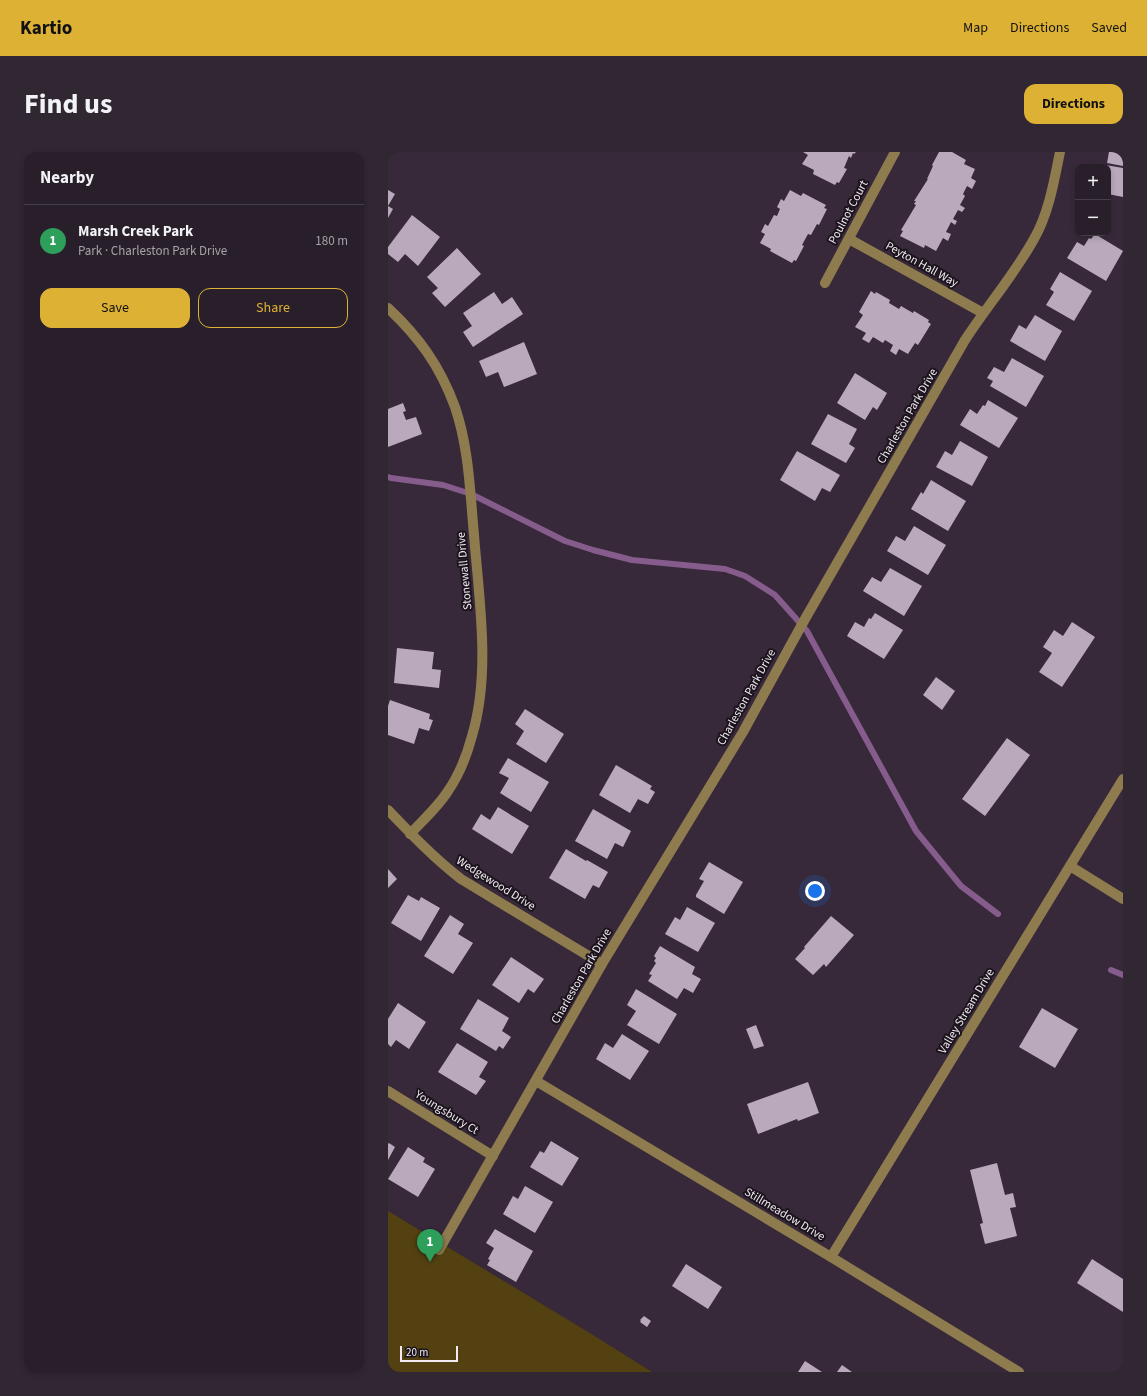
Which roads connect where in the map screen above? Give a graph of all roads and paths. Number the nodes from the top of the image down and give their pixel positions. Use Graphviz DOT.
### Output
graph roads {
  1 [pos="895,152"];
  2 [pos="1060,152"];
  3 [pos="849,239"];
  4 [pos="825,283"];
  5 [pos="388,308"];
  6 [pos="983,313"];
  7 [pos="1123,779"];
  8 [pos="388,810"];
  9 [pos="410,834"];
  10 [pos="1070,866"];
  11 [pos="1123,899"];
  12 [pos="602,964"];
  13 [pos="536,1081"];
  14 [pos="388,1091"];
  15 [pos="493,1156"];
  16 [pos="439,1250"];
  17 [pos="831,1257"];
  18 [pos="1020,1372"];
  1 -- 3 [label="street, Poulnot Court"];
  2 -- 6 [label="street, Charleston Park Drive"];
  3 -- 4 [label="street, Poulnot Court"];
  3 -- 6 [label="street, Peyton Hall Way"];
  5 -- 9 [label="street, Stonewall Drive"];
  6 -- 12 [label="street, Charleston Park Drive"];
  7 -- 10 [label="street, Valley Stream Drive"];
  8 -- 9 [label="street, Wedgewood Drive"];
  9 -- 12 [label="street, Wedgewood Drive"];
  10 -- 11 [label="street"];
  10 -- 17 [label="street, Valley Stream Drive"];
  12 -- 13 [label="street, Charleston Park Drive"];
  13 -- 15 [label="street, Charleston Park Drive"];
  13 -- 17 [label="street, Stillmeadow Drive"];
  14 -- 15 [label="street, Youngsbury Ct"];
  15 -- 16 [label="street, Charleston Park Drive"];
  17 -- 18 [label="street, Stillmeadow Drive"];
}
